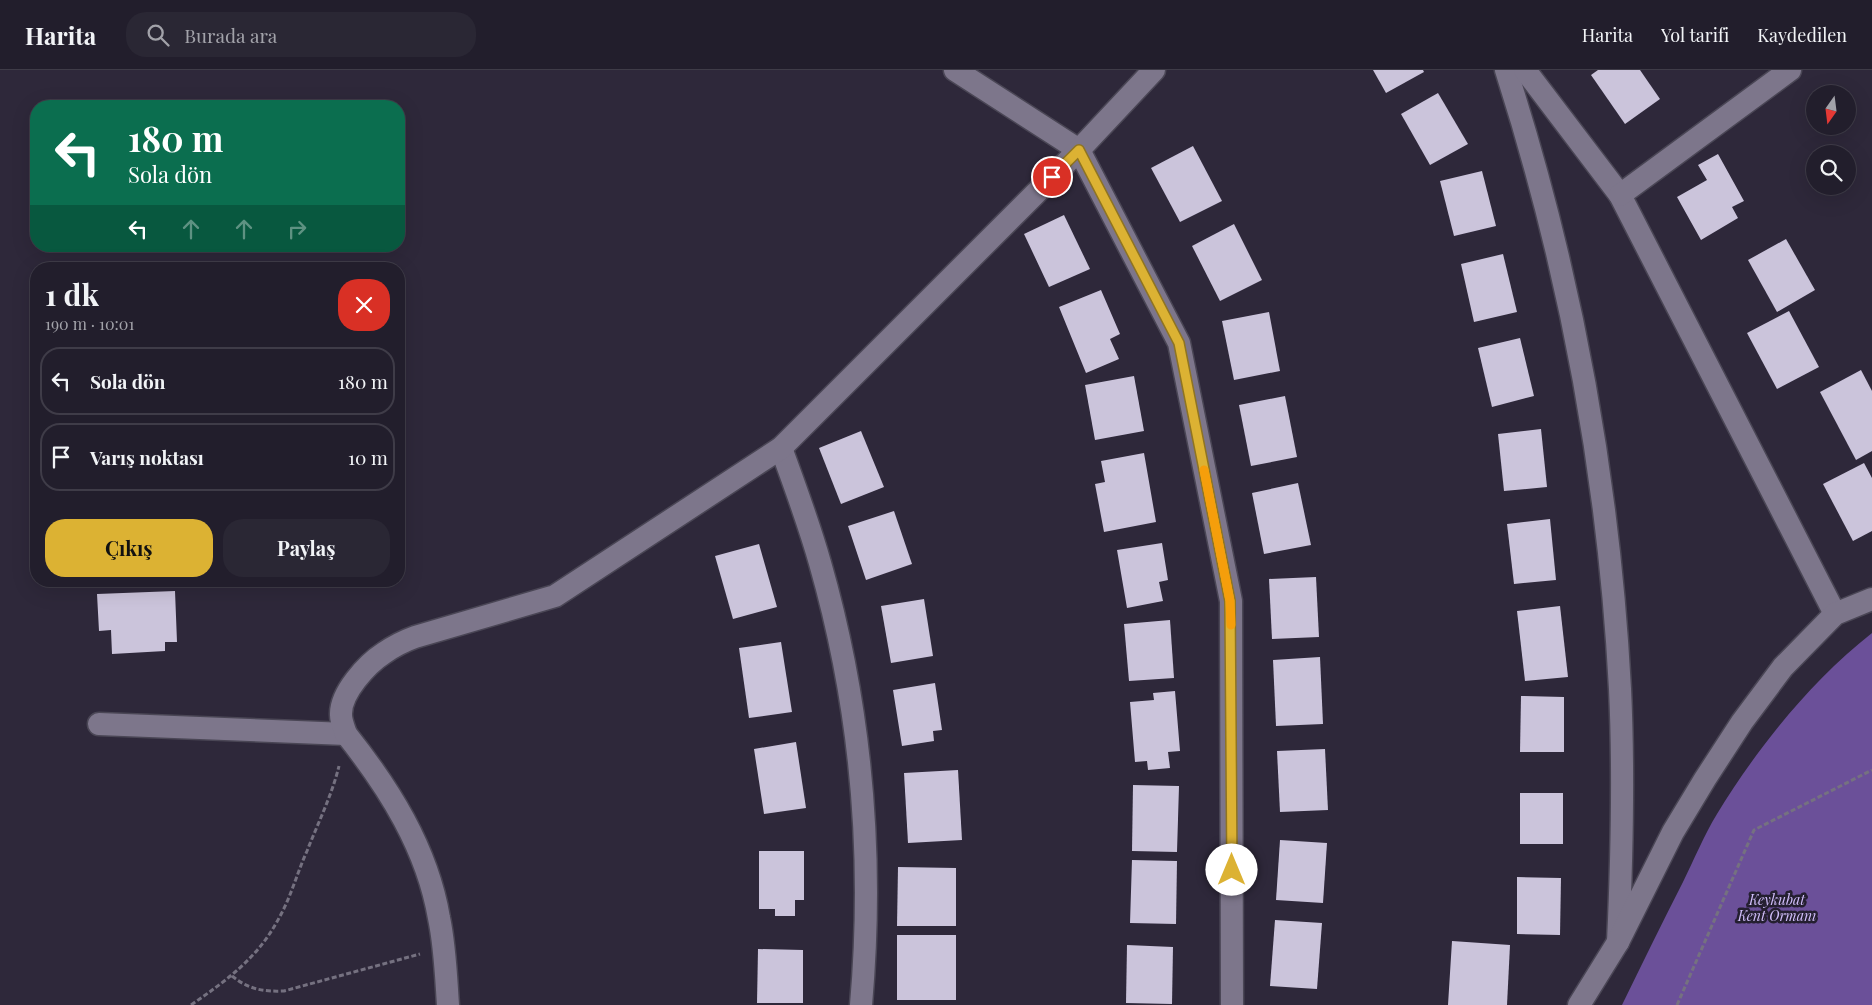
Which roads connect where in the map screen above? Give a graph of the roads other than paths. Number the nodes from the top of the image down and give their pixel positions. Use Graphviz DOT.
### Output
graph roads {
  1 [pos="955,70"];
  2 [pos="1154,70"];
  3 [pos="1506,70"];
  4 [pos="1525,70"];
  5 [pos="1790,70"];
  6 [pos="1079,150"];
  7 [pos="1620,194"];
  8 [pos="781,448"];
  9 [pos="1872,599"];
  10 [pos="1834,614"];
  11 [pos="99,724"];
  12 [pos="346,734"];
  13 [pos="1618,942"];
  14 [pos="448,1005"];
  15 [pos="861,1005"];
  16 [pos="1232,1005"];
  17 [pos="1579,1005"];
  1 -- 6 [label="street"];
  2 -- 6 [label="street"];
  3 -- 13 [label="street"];
  4 -- 7 [label="street"];
  5 -- 7 [label="street"];
  6 -- 8 [label="street"];
  6 -- 16 [label="street"];
  7 -- 10 [label="street"];
  8 -- 12 [label="street"];
  8 -- 15 [label="street"];
  9 -- 10 [label="street"];
  10 -- 13 [label="street"];
  11 -- 12 [label="street"];
  12 -- 14 [label="street"];
  13 -- 17 [label="street"];
}
